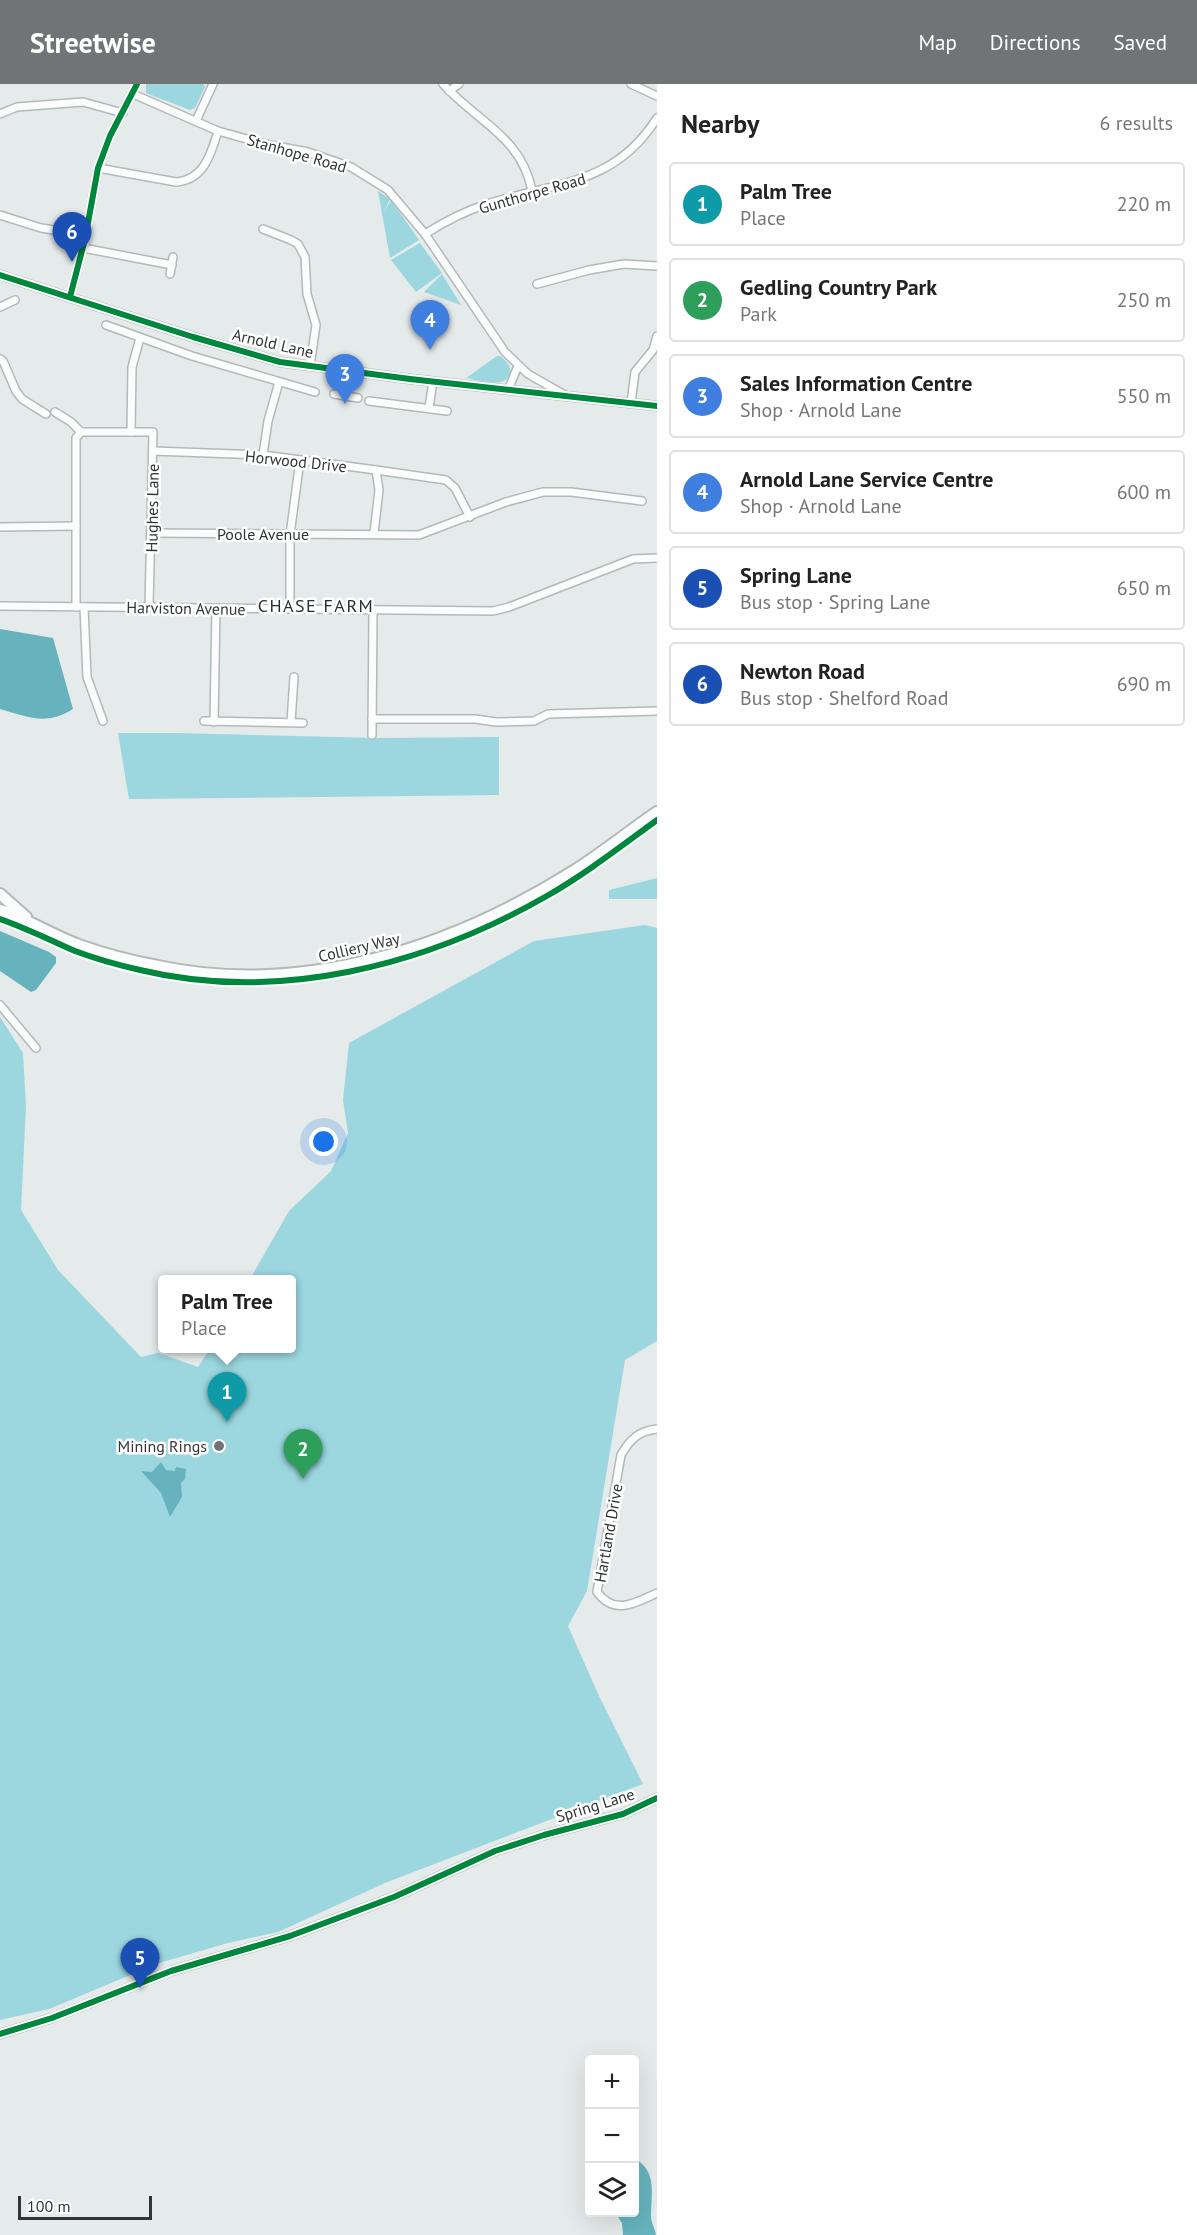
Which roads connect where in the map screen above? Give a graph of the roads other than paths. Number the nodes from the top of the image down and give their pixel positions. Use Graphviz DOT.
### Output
graph roads {
  1 [pos="137,84"];
  2 [pos="213,84"];
  3 [pos="443,84"];
  4 [pos="459,84"];
  5 [pos="631,84"];
  6 [pos="449,91"];
  7 [pos="133,94"];
  8 [pos="657,96"];
  9 [pos="123,113"];
  10 [pos="0,114"];
  11 [pos="657,118"];
  12 [pos="196,121"];
  13 [pos="218,130"];
  14 [pos="98,168"];
  15 [pos="532,191"];
  16 [pos="0,215"];
  17 [pos="263,229"];
  18 [pos="425,234"];
  19 [pos="86,235"];
  20 [pos="83,248"];
  21 [pos="657,266"];
  22 [pos="170,274"];
  23 [pos="0,275"];
  24 [pos="537,284"];
  25 [pos="70,297"];
  26 [pos="15,300"];
  27 [pos="0,307"];
  28 [pos="106,325"];
  29 [pos="657,336"];
  30 [pos="140,338"];
  31 [pos="0,359"];
  32 [pos="310,366"];
  33 [pos="518,366"];
  34 [pos="349,371"];
  35 [pos="433,381"];
  36 [pos="279,382"];
  37 [pos="508,390"];
  38 [pos="315,392"];
  39 [pos="334,394"];
  40 [pos="347,396"];
  41 [pos="567,396"];
  42 [pos="358,398"];
  43 [pos="369,401"];
  44 [pos="631,403"];
  45 [pos="657,406"];
  46 [pos="429,408"];
  47 [pos="447,411"];
  48 [pos="55,412"];
  49 [pos="46,414"];
  50 [pos="81,432"];
  51 [pos="131,432"];
  52 [pos="153,451"];
  53 [pos="263,455"];
  54 [pos="300,460"];
  55 [pos="376,470"];
  56 [pos="642,501"];
  57 [pos="470,516"];
  58 [pos="76,526"];
  59 [pos="0,527"];
  60 [pos="151,533"];
  61 [pos="374,533"];
  62 [pos="290,535"];
  63 [pos="657,558"];
  64 [pos="0,606"];
  65 [pos="80,607"];
  66 [pos="149,607"];
  67 [pos="216,608"];
  68 [pos="290,609"];
  69 [pos="373,610"];
  70 [pos="294,677"];
  71 [pos="657,711"];
  72 [pos="372,719"];
  73 [pos="104,721"];
  74 [pos="204,722"];
  75 [pos="214,722"];
  76 [pos="291,722"];
  77 [pos="303,723"];
  78 [pos="372,735"];
  79 [pos="657,812"];
  80 [pos="0,894"];
  81 [pos="0,910"];
  82 [pos="38,927"];
  83 [pos="0,1005"];
  84 [pos="36,1048"];
  85 [pos="657,1429"];
  86 [pos="657,1593"];
  87 [pos="657,1798"];
  88 [pos="0,2034"];
  1 -- 7 [label="street"];
  2 -- 12 [label="street"];
  3 -- 6 [label="street"];
  4 -- 6 [label="street"];
  5 -- 8 [label="street"];
  6 -- 15 [label="street"];
  7 -- 9 [label="street"];
  7 -- 12 [label="street, Stanhope Road"];
  9 -- 10 [label="street"];
  9 -- 14 [label="street"];
  11 -- 15 [label="street, Gunthorpe Road"];
  12 -- 13 [label="street, Stanhope Road"];
  13 -- 14 [label="street"];
  13 -- 18 [label="street, Stanhope Road"];
  14 -- 19 [label="street"];
  15 -- 18 [label="street, Gunthorpe Road"];
  16 -- 19 [label="street"];
  17 -- 32 [label="street"];
  18 -- 33 [label="street, Stanhope Road"];
  19 -- 20 [label="street"];
  20 -- 22 [label="street"];
  20 -- 25 [label="street"];
  21 -- 24 [label="street"];
  23 -- 25 [label="street, Arnold Lane"];
  25 -- 32 [label="street, Arnold Lane"];
  26 -- 27 [label="street"];
  28 -- 30 [label="street"];
  29 -- 44 [label="street"];
  30 -- 36 [label="street"];
  30 -- 51 [label="street"];
  31 -- 49 [label="street"];
  32 -- 34 [label="street, Arnold Lane"];
  33 -- 37 [label="street"];
  33 -- 41 [label="street, Stanhope Road"];
  34 -- 35 [label="street, Arnold Lane"];
  34 -- 40 [label="street"];
  35 -- 37 [label="street, Arnold Lane"];
  35 -- 46 [label="street"];
  36 -- 38 [label="street"];
  36 -- 53 [label="street"];
  37 -- 41 [label="street, Arnold Lane"];
  39 -- 40 [label="street"];
  40 -- 42 [label="street"];
  41 -- 44 [label="street, Arnold Lane"];
  43 -- 46 [label="street"];
  44 -- 45 [label="street, Arnold Lane"];
  46 -- 47 [label="street"];
  48 -- 50 [label="street"];
  50 -- 51 [label="street"];
  50 -- 58 [label="street"];
  51 -- 52 [label="street, Hughes Lane"];
  52 -- 53 [label="street, Horwood Drive"];
  52 -- 60 [label="street, Hughes Lane"];
  53 -- 54 [label="street, Horwood Drive"];
  54 -- 55 [label="street, Horwood Drive"];
  54 -- 62 [label="street"];
  55 -- 57 [label="street, Horwood Drive"];
  55 -- 61 [label="street"];
  56 -- 57 [label="street, Poole Avenue"];
  57 -- 61 [label="street, Poole Avenue"];
  58 -- 59 [label="street"];
  58 -- 65 [label="street"];
  60 -- 62 [label="street, Poole Avenue"];
  60 -- 66 [label="street, Hughes Lane"];
  61 -- 62 [label="street, Poole Avenue"];
  62 -- 68 [label="street"];
  63 -- 69 [label="street, Harviston Avenue"];
  64 -- 65 [label="street, Harviston Avenue"];
  65 -- 66 [label="street, Harviston Avenue"];
  65 -- 73 [label="street"];
  66 -- 67 [label="street, Harviston Avenue"];
  67 -- 68 [label="street, Harviston Avenue"];
  67 -- 75 [label="street"];
  68 -- 69 [label="street, Harviston Avenue"];
  69 -- 72 [label="street"];
  70 -- 76 [label="street"];
  71 -- 72 [label="street"];
  72 -- 78 [label="street"];
  74 -- 75 [label="street"];
  75 -- 76 [label="street"];
  76 -- 77 [label="street"];
  79 -- 82 [label="main road, Colliery Way"];
  80 -- 82 [label="main road, Colliery Way"];
  81 -- 82 [label="main road, Colliery Way"];
  83 -- 84 [label="street"];
  85 -- 86 [label="street, Hartland Drive"];
  87 -- 88 [label="street, Spring Lane"];
}
